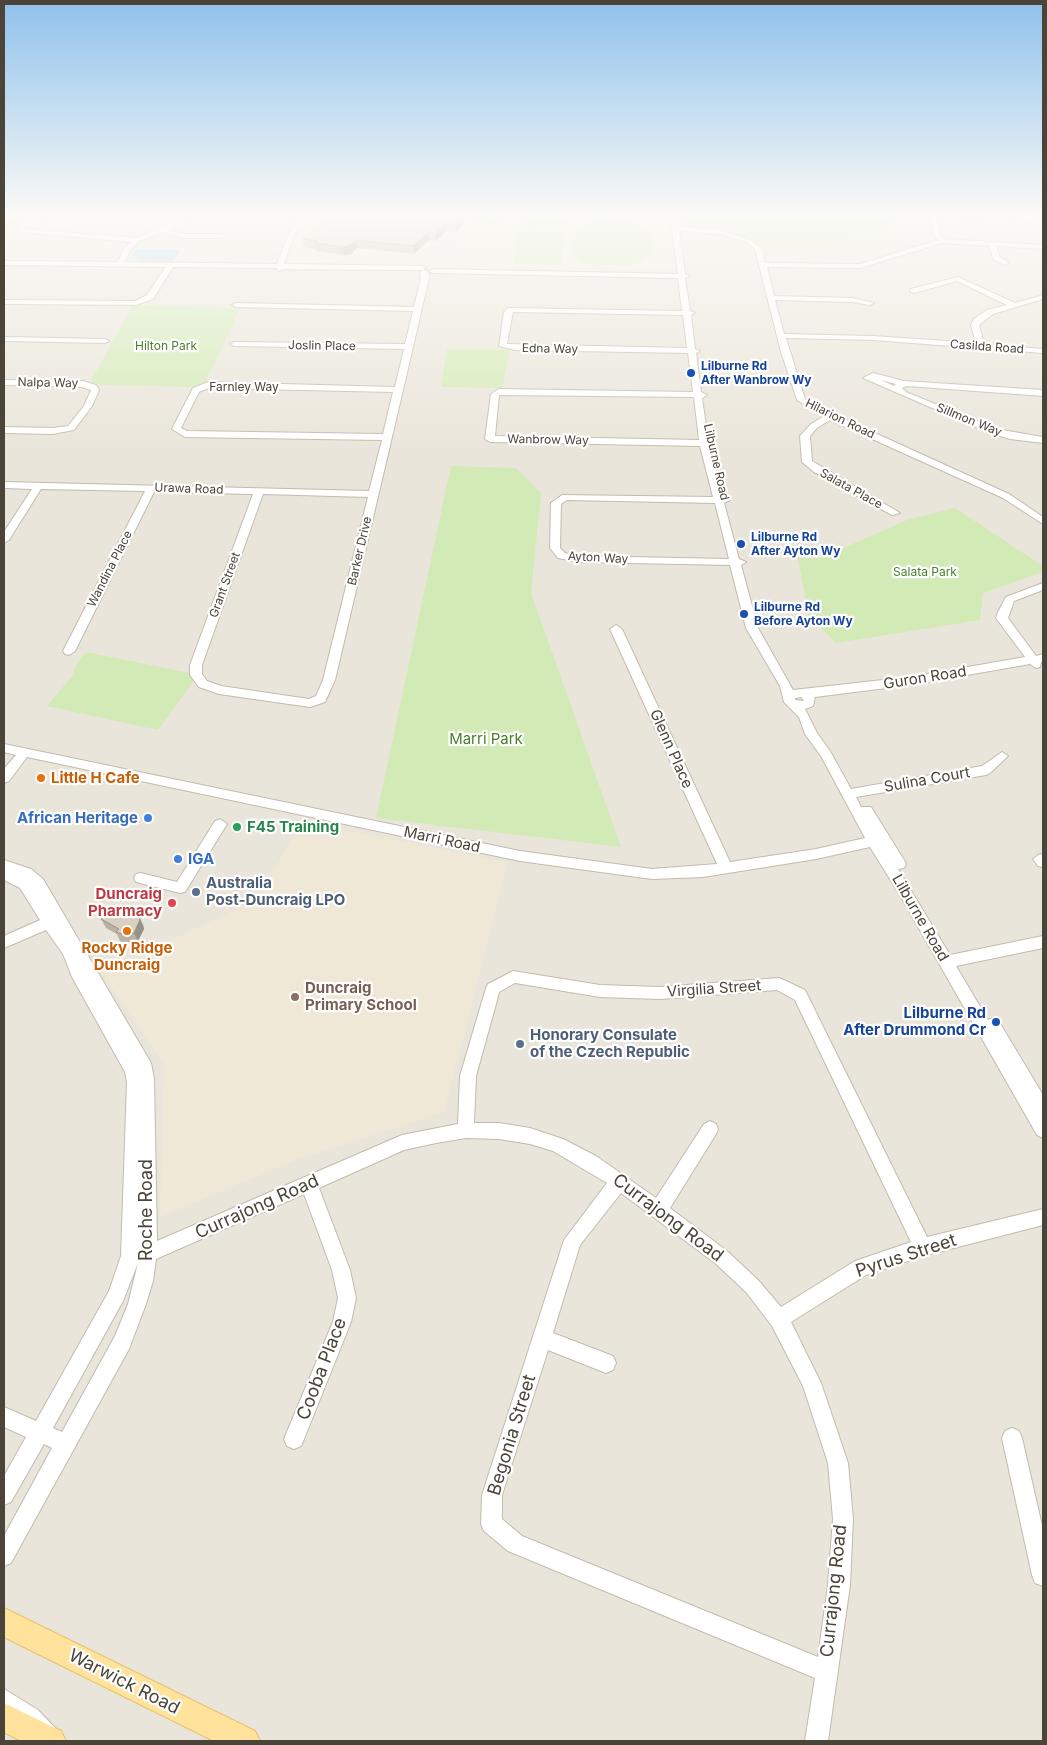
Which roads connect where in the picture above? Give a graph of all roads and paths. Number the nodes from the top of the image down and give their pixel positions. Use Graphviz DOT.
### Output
graph roads {
  1 [pos="152,294"];
  2 [pos="421,294"];
  3 [pos="686,294"];
  4 [pos="770,294"];
  5 [pos="991,294"];
  6 [pos="1043,297"];
  7 [pos="771,298"];
  8 [pos="4,302"];
  9 [pos="870,303"];
  10 [pos="236,304"];
  11 [pos="1014,305"];
  12 [pos="417,309"];
  13 [pos="688,313"];
  14 [pos="781,336"];
  15 [pos="4,339"];
  16 [pos="104,341"];
  17 [pos="234,344"];
  18 [pos="981,346"];
  19 [pos="409,347"];
  20 [pos="694,351"];
  21 [pos="1043,351"];
  22 [pos="4,382"];
  23 [pos="399,390"];
  24 [pos="1043,393"];
  25 [pos="700,395"];
  26 [pos="830,416"];
  27 [pos="4,430"];
  28 [pos="387,437"];
  29 [pos="1043,440"];
  30 [pos="707,443"];
  31 [pos="4,485"];
  32 [pos="38,486"];
  33 [pos="151,488"];
  34 [pos="259,491"];
  35 [pos="374,494"];
  36 [pos="722,500"];
  37 [pos="895,513"];
  38 [pos="1043,521"];
  39 [pos="4,540"];
  40 [pos="738,562"];
  41 [pos="1043,586"];
  42 [pos="616,629"];
  43 [pos="69,651"];
  44 [pos="1039,662"];
  45 [pos="198,679"];
  46 [pos="802,699"];
  47 [pos="4,748"];
  48 [pos="24,753"];
  49 [pos="1002,756"];
  50 [pos="4,778"];
  51 [pos="851,793"];
  52 [pos="220,824"];
  53 [pos="878,840"];
  54 [pos="4,865"];
  55 [pos="726,868"];
  56 [pos="4,874"];
  57 [pos="141,878"];
  58 [pos="54,919"];
  59 [pos="71,940"];
  60 [pos="4,942"];
  61 [pos="1043,942"];
  62 [pos="73,960"];
  63 [pos="950,961"];
  64 [pos="1043,1110"];
  65 [pos="710,1129"];
  66 [pos="466,1130"];
  67 [pos="1043,1130"];
  68 [pos="619,1180"];
  69 [pos="309,1184"];
  70 [pos="659,1210"];
  71 [pos="1043,1217"];
  72 [pos="923,1247"];
  73 [pos="139,1255"];
  74 [pos="779,1319"];
  75 [pos="542,1338"];
  76 [pos="606,1363"];
  77 [pos="4,1417"];
  78 [pos="38,1432"];
  79 [pos="1012,1438"];
  80 [pos="294,1439"];
  81 [pos="66,1444"];
  82 [pos="4,1495"];
  83 [pos="4,1556"];
  84 [pos="1043,1575"];
  85 [pos="4,1622"];
  86 [pos="825,1671"];
  87 [pos="4,1700"];
  88 [pos="4,1717"];
  89 [pos="51,1741"];
  90 [pos="245,1741"];
  91 [pos="817,1741"];
  1 -- 8 [label="street"];
  2 -- 12 [label="street, Barker Drive"];
  3 -- 13 [label="street, Lilburne Road"];
  4 -- 7 [label="street, Hilarion Road"];
  5 -- 11 [label="street"];
  6 -- 11 [label="street"];
  7 -- 9 [label="street"];
  7 -- 14 [label="street, Hilarion Road"];
  10 -- 12 [label="street"];
  11 -- 18 [label="street"];
  12 -- 19 [label="street, Barker Drive"];
  13 -- 20 [label="street, Lilburne Road"];
  13 -- 20 [label="street, Edna Way"];
  14 -- 18 [label="street, Casilda Road"];
  14 -- 26 [label="street, Hilarion Road"];
  15 -- 16 [label="street"];
  17 -- 19 [label="street, Joslin Place"];
  18 -- 21 [label="street, Casilda Road"];
  19 -- 23 [label="street, Barker Drive"];
  20 -- 25 [label="street, Lilburne Road"];
  22 -- 27 [label="street, Nalpa Way"];
  23 -- 28 [label="street, Barker Drive"];
  23 -- 28 [label="street, Farnley Way"];
  24 -- 29 [label="street, Sillmon Way"];
  25 -- 30 [label="street, Lilburne Road"];
  25 -- 30 [label="street, Wanbrow Way"];
  26 -- 37 [label="street, Salata Place"];
  26 -- 38 [label="street, Hilarion Road"];
  28 -- 35 [label="street, Barker Drive"];
  30 -- 36 [label="street, Lilburne Road"];
  31 -- 32 [label="street, Urawa Road"];
  32 -- 33 [label="street, Urawa Road"];
  32 -- 39 [label="street"];
  33 -- 34 [label="street, Urawa Road"];
  33 -- 43 [label="street, Wandina Place"];
  34 -- 35 [label="street, Urawa Road"];
  34 -- 45 [label="street, Grant Street"];
  35 -- 45 [label="street, Barker Drive"];
  36 -- 40 [label="street, Lilburne Road"];
  36 -- 40 [label="street, Ayton Way"];
  40 -- 46 [label="street, Lilburne Road"];
  41 -- 44 [label="street"];
  42 -- 55 [label="street, Glenn Place"];
  44 -- 46 [label="street, Guron Road"];
  46 -- 51 [label="street, Lilburne Road"];
  47 -- 48 [label="street, Marri Road"];
  48 -- 50 [label="street"];
  48 -- 55 [label="street, Marri Road"];
  49 -- 51 [label="street, Sulina Court"];
  51 -- 53 [label="street, Lilburne Road"];
  52 -- 57 [label="street"];
  53 -- 55 [label="street, Marri Road"];
  53 -- 63 [label="street, Lilburne Road"];
  54 -- 58 [label="street, Roche Road"];
  56 -- 58 [label="street, Roche Road"];
  58 -- 59 [label="street, Roche Road"];
  58 -- 60 [label="street"];
  58 -- 62 [label="street, Roche Road"];
  59 -- 62 [label="street, Roche Road"];
  59 -- 73 [label="street, Roche Road"];
  61 -- 63 [label="street"];
  62 -- 73 [label="street, Roche Road"];
  63 -- 64 [label="street, Lilburne Road"];
  63 -- 67 [label="street, Lilburne Road"];
  65 -- 70 [label="street"];
  66 -- 68 [label="street, Currajong Road"];
  66 -- 69 [label="street, Currajong Road"];
  66 -- 72 [label="street, Virgilia Street"];
  68 -- 70 [label="street, Currajong Road"];
  68 -- 75 [label="street, Begonia Street"];
  69 -- 73 [label="street, Currajong Road"];
  69 -- 80 [label="street, Cooba Place"];
  70 -- 74 [label="street, Currajong Road"];
  71 -- 72 [label="street, Pyrus Street"];
  72 -- 74 [label="street, Pyrus Street"];
  73 -- 78 [label="street, Roche Road"];
  73 -- 81 [label="street, Roche Road"];
  74 -- 86 [label="street, Currajong Road"];
  75 -- 76 [label="street"];
  75 -- 86 [label="street, Begonia Street"];
  77 -- 78 [label="street"];
  78 -- 81 [label="street"];
  78 -- 82 [label="street, Roche Road"];
  79 -- 84 [label="street"];
  81 -- 83 [label="street, Roche Road"];
  85 -- 90 [label="main road, Warwick Road"];
  86 -- 91 [label="street, Currajong Road"];
  87 -- 89 [label="street"];
  88 -- 89 [label="main road"];
}
